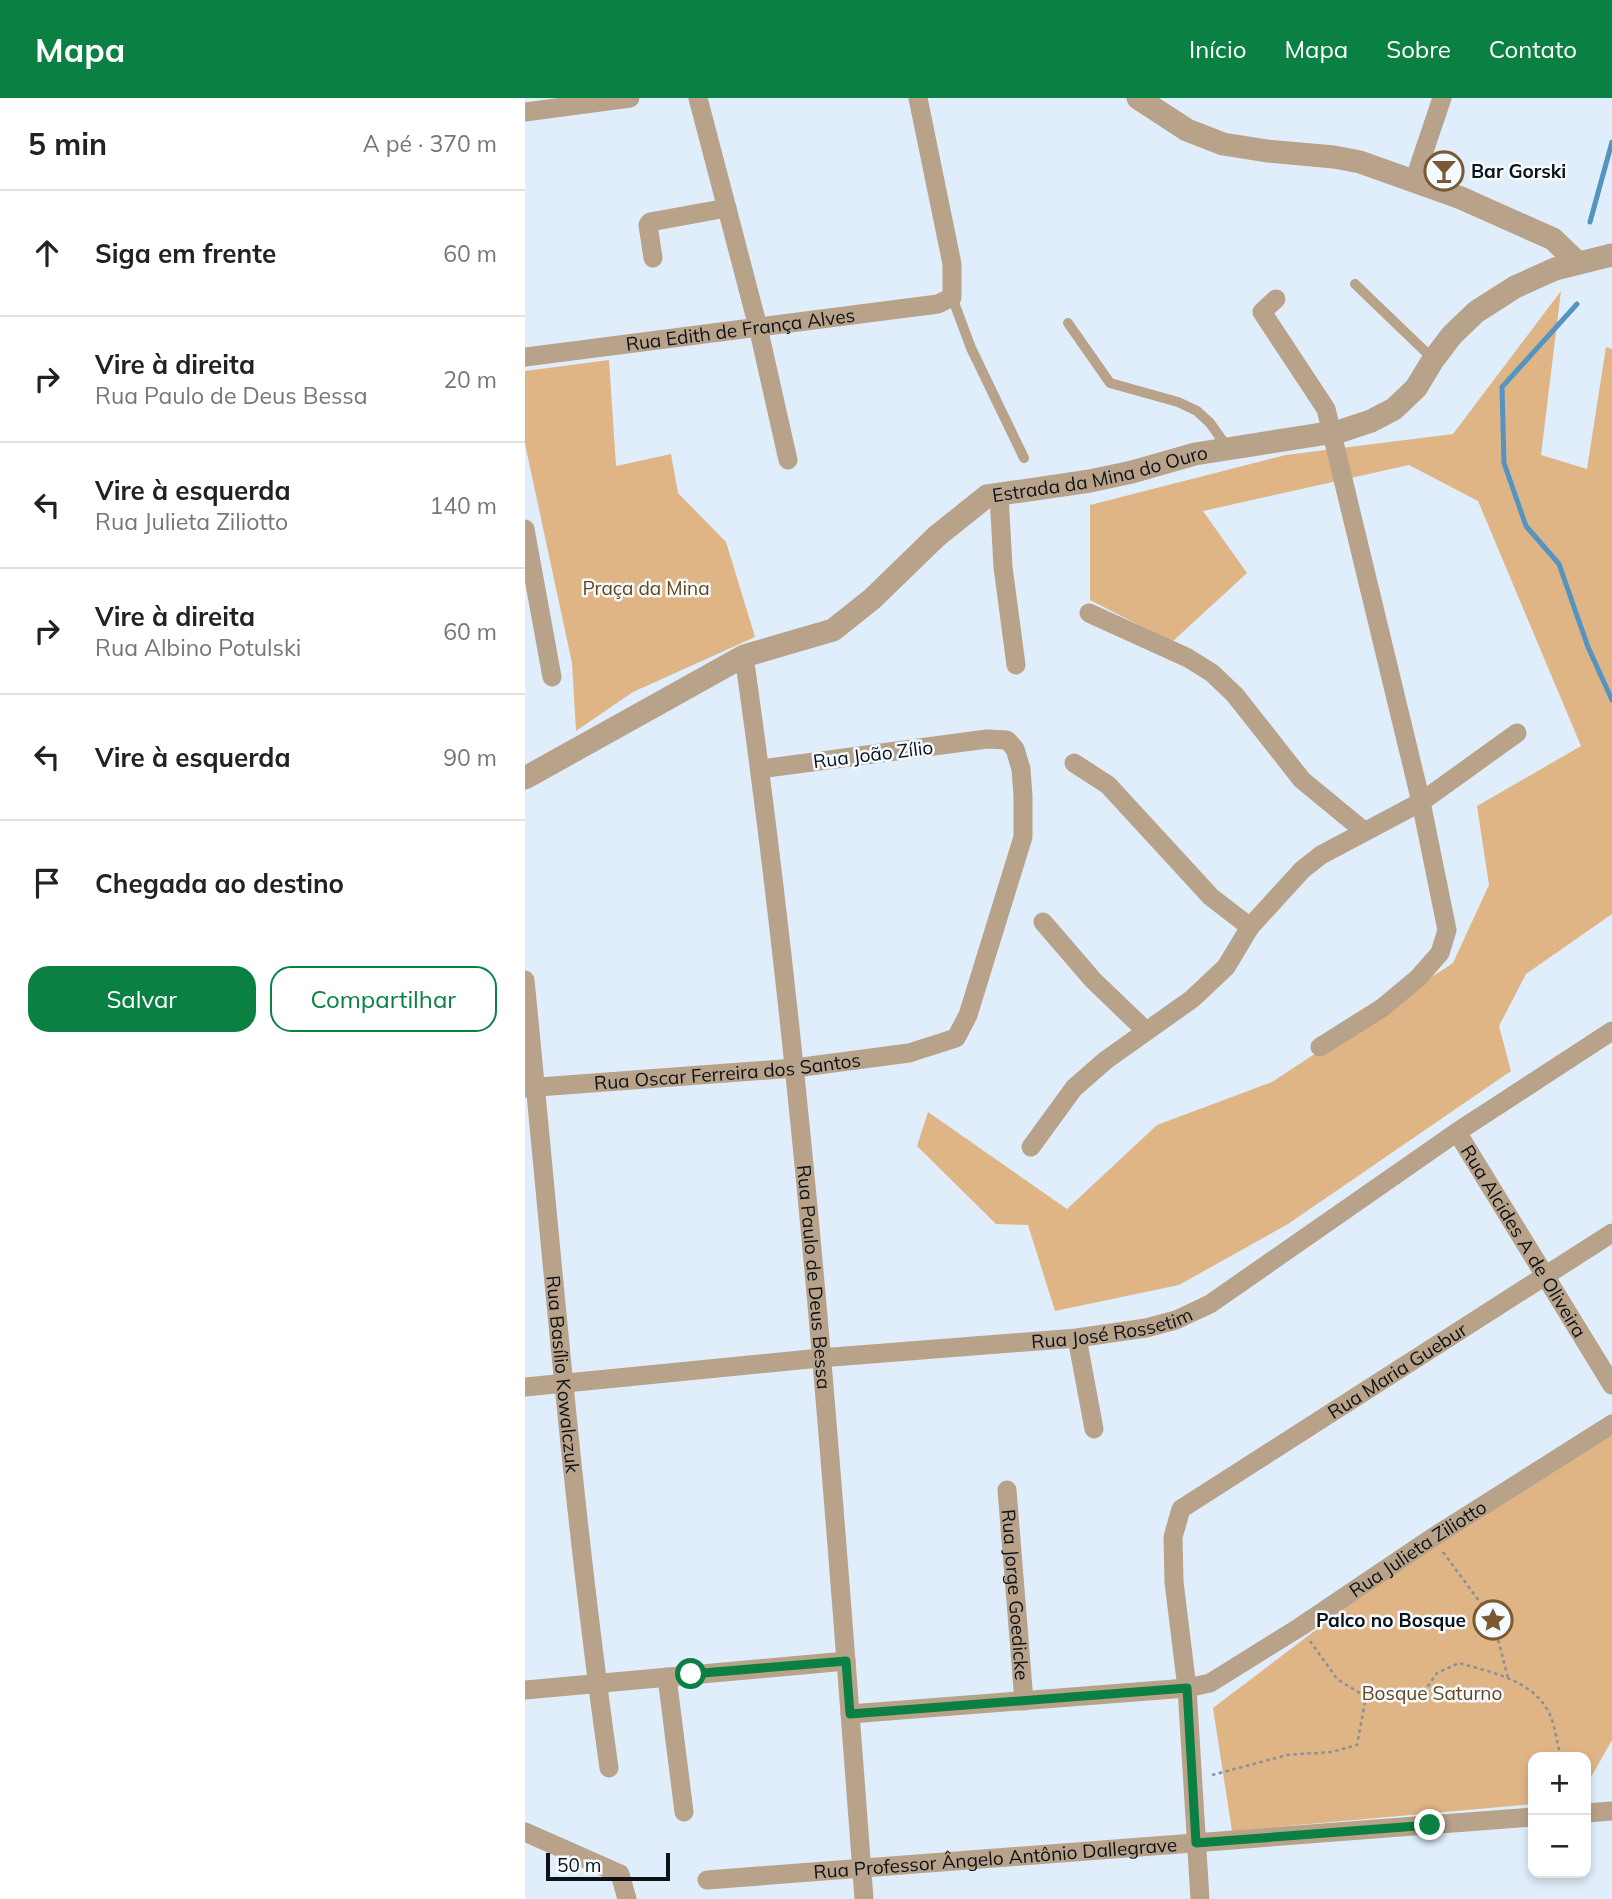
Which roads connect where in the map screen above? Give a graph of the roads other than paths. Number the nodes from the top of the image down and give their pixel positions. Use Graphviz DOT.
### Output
graph roads {
  1 [pos="630,98"];
  2 [pos="698,98"];
  3 [pos="918,98"];
  4 [pos="1138,98"];
  5 [pos="1442,98"];
  6 [pos="525,112"];
  7 [pos="1414,181"];
  8 [pos="727,208"];
  9 [pos="1612,255"];
  10 [pos="653,258"];
  11 [pos="1579,263"];
  12 [pos="1355,284"];
  13 [pos="952,296"];
  14 [pos="1276,299"];
  15 [pos="1068,323"];
  16 [pos="758,327"];
  17 [pos="525,357"];
  18 [pos="1433,360"];
  19 [pos="1331,432"];
  20 [pos="1227,447"];
  21 [pos="1024,458"];
  22 [pos="788,460"];
  23 [pos="999,495"];
  24 [pos="526,537"];
  25 [pos="1089,613"];
  26 [pos="744,656"];
  27 [pos="1016,665"];
  28 [pos="552,677"];
  29 [pos="1517,733"];
  30 [pos="987,739"];
  31 [pos="1075,763"];
  32 [pos="760,769"];
  33 [pos="525,778"];
  34 [pos="1421,802"];
  35 [pos="1364,831"];
  36 [pos="1043,922"];
  37 [pos="1250,927"];
  38 [pos="525,980"];
  39 [pos="1146,1031"];
  40 [pos="1612,1031"];
  41 [pos="1321,1047"];
  42 [pos="795,1068"];
  43 [pos="530,1087"];
  44 [pos="1457,1132"];
  45 [pos="1031,1147"];
  46 [pos="1612,1233"];
  47 [pos="1545,1276"];
  48 [pos="1077,1338"];
  49 [pos="820,1357"];
  50 [pos="563,1383"];
  51 [pos="1612,1385"];
  52 [pos="525,1387"];
  53 [pos="1612,1424"];
  54 [pos="1094,1429"];
  55 [pos="1007,1490"];
  56 [pos="846,1661"];
  57 [pos="667,1677"];
  58 [pos="597,1683"];
  59 [pos="1187,1688"];
  60 [pos="525,1690"];
  61 [pos="1024,1701"];
  62 [pos="850,1714"];
  63 [pos="609,1768"];
  64 [pos="1612,1811"];
  65 [pos="684,1812"];
  66 [pos="1591,1813"];
  67 [pos="1528,1817"];
  68 [pos="525,1832"];
  69 [pos="1196,1843"];
  70 [pos="861,1869"];
  71 [pos="707,1880"];
  72 [pos="627,1899"];
  73 [pos="864,1899"];
  74 [pos="1200,1899"];
  1 -- 6 [label="street"];
  2 -- 8 [label="street"];
  3 -- 13 [label="street"];
  4 -- 7 [label="street"];
  5 -- 7 [label="street"];
  7 -- 11 [label="street"];
  8 -- 10 [label="street"];
  8 -- 16 [label="street"];
  9 -- 11 [label="street, Estrada da Mina do Ouro"];
  11 -- 18 [label="street, Estrada da Mina do Ouro"];
  12 -- 18 [label="lane"];
  13 -- 16 [label="street, Rua Edith de França Alves"];
  13 -- 21 [label="lane"];
  14 -- 19 [label="street"];
  15 -- 20 [label="lane"];
  16 -- 17 [label="street, Rua Edith de França Alves"];
  16 -- 22 [label="street"];
  18 -- 19 [label="street, Estrada da Mina do Ouro"];
  19 -- 20 [label="street, Estrada da Mina do Ouro"];
  19 -- 34 [label="street"];
  20 -- 23 [label="street, Estrada da Mina do Ouro"];
  23 -- 26 [label="street, Estrada da Mina do Ouro"];
  23 -- 27 [label="street"];
  24 -- 28 [label="street"];
  25 -- 35 [label="street"];
  26 -- 32 [label="street, Rua Paulo de Deus Bessa"];
  26 -- 33 [label="street, Estrada da Mina do Ouro"];
  29 -- 34 [label="street"];
  30 -- 32 [label="street, Rua João Zílio"];
  30 -- 42 [label="street, Rua Oscar Ferreira dos Santos"];
  31 -- 37 [label="street"];
  32 -- 42 [label="street, Rua Paulo de Deus Bessa"];
  34 -- 35 [label="street"];
  34 -- 41 [label="street"];
  35 -- 37 [label="street"];
  36 -- 39 [label="street"];
  37 -- 39 [label="street"];
  38 -- 43 [label="street, Rua Basílio Kowalczuk"];
  39 -- 45 [label="street"];
  40 -- 44 [label="street, Rua José Rossetim"];
  42 -- 43 [label="street, Rua Oscar Ferreira dos Santos"];
  42 -- 49 [label="street, Rua Paulo de Deus Bessa"];
  43 -- 50 [label="street, Rua Basílio Kowalczuk"];
  44 -- 47 [label="street, Rua Alcides A de Oliveira"];
  44 -- 48 [label="street, Rua José Rossetim"];
  46 -- 47 [label="street, Rua Maria Guebur"];
  47 -- 51 [label="street, Rua Alcides A de Oliveira"];
  47 -- 59 [label="street, Rua Maria Guebur"];
  48 -- 49 [label="street, Rua José Rossetim"];
  48 -- 54 [label="street"];
  49 -- 50 [label="street, Rua José Rossetim"];
  49 -- 56 [label="street, Rua Paulo de Deus Bessa"];
  50 -- 52 [label="street, Rua José Rossetim"];
  50 -- 58 [label="street, Rua Basílio Kowalczuk"];
  53 -- 59 [label="street, Rua Julieta Ziliotto"];
  55 -- 61 [label="street, Rua Jorge Goedicke"];
  56 -- 57 [label="street"];
  56 -- 62 [label="street, Rua Paulo de Deus Bessa"];
  57 -- 58 [label="street"];
  57 -- 65 [label="street"];
  58 -- 60 [label="street"];
  58 -- 63 [label="street, Rua Basílio Kowalczuk"];
  59 -- 61 [label="street, Rua Julieta Ziliotto"];
  59 -- 69 [label="street"];
  61 -- 62 [label="street, Rua Julieta Ziliotto"];
  62 -- 70 [label="street, Rua Paulo de Deus Bessa"];
  64 -- 66 [label="street"];
  67 -- 69 [label="street, Rua Professor Ângelo Antônio Dallegrave"];
  68 -- 72 [label="street"];
  69 -- 70 [label="street, Rua Professor Ângelo Antônio Dallegrave"];
  69 -- 74 [label="street"];
  70 -- 71 [label="street, Rua Professor Ângelo Antônio Dallegrave"];
  70 -- 73 [label="street, Rua Paulo de Deus Bessa"];
}
